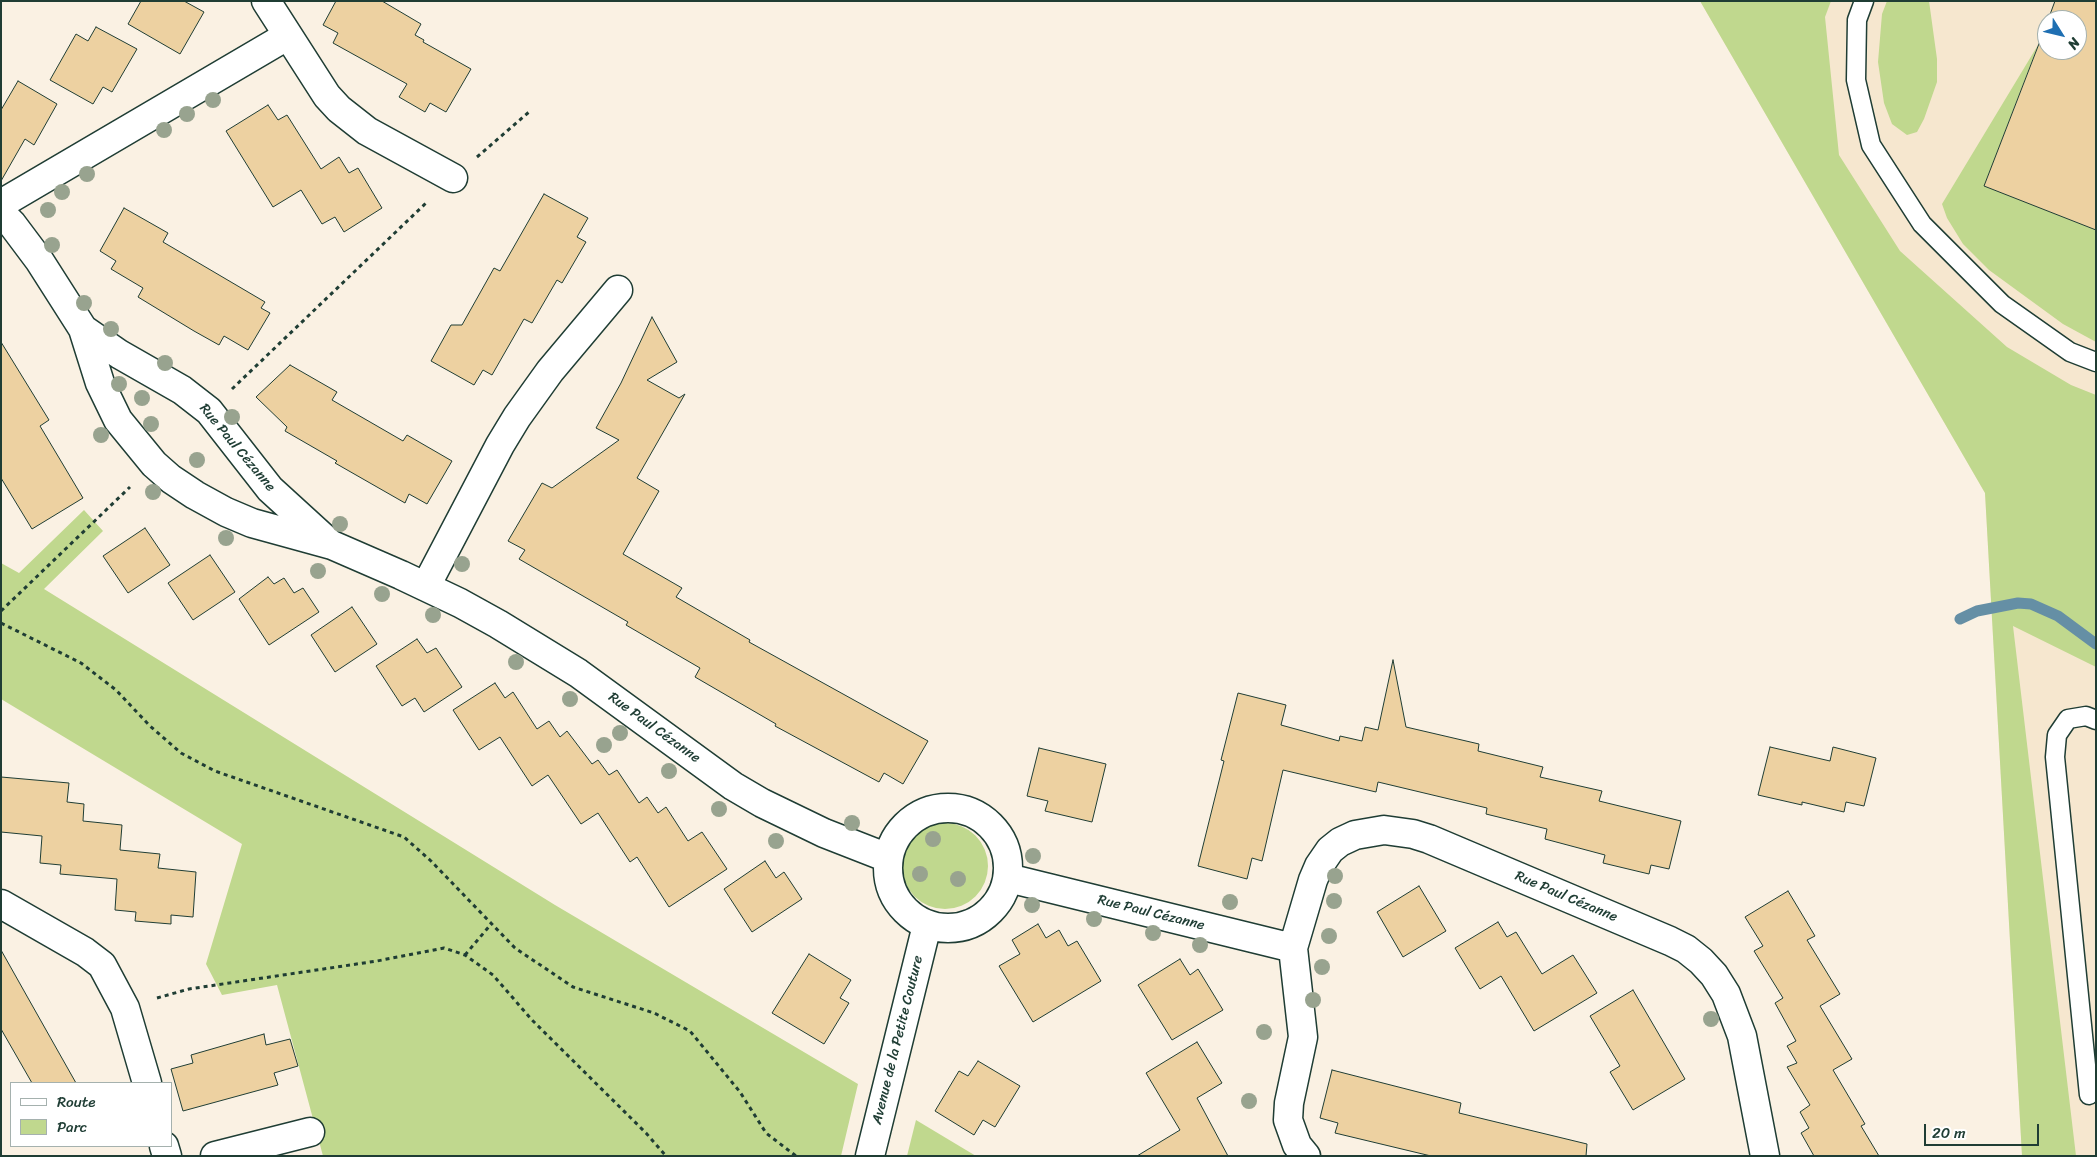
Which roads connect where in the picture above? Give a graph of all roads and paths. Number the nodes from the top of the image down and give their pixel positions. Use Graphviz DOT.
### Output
graph roads {
  1 [pos="266,1"];
  2 [pos="1864,1"];
  3 [pos="287,36"];
  4 [pos="529,112"];
  5 [pos="453,178"];
  6 [pos="1,204"];
  7 [pos="1,212"];
  8 [pos="618,290"];
  9 [pos="84,329"];
  10 [pos="2096,362"];
  11 [pos="209,411"];
  12 [pos="154,464"];
  13 [pos="332,545"];
  14 [pos="426,586"];
  15 [pos="1,611"];
  16 [pos="1,623"];
  17 [pos="2096,720"];
  18 [pos="888,858"];
  19 [pos="1008,878"];
  20 [pos="1,904"];
  21 [pos="492,923"];
  22 [pos="927,925"];
  23 [pos="1293,948"];
  24 [pos="465,955"];
  25 [pos="125,1008"];
  26 [pos="147,1082"];
  27 [pos="2090,1095"];
  28 [pos="310,1132"];
  29 [pos="215,1156"];
  30 [pos="666,1156"];
  31 [pos="796,1156"];
  32 [pos="870,1156"];
  33 [pos="1306,1156"];
  34 [pos="1765,1156"];
  1 -- 3 [label="street"];
  2 -- 10 [label="lane"];
  3 -- 5 [label="street"];
  3 -- 6 [label="street"];
  4 -- 5 [label="path"];
  5 -- 11 [label="path"];
  7 -- 9 [label="street, Rue Paul Cézanne"];
  8 -- 14 [label="street"];
  9 -- 11 [label="street, Rue Paul Cézanne"];
  9 -- 12 [label="street, Rue Paul Cézanne"];
  11 -- 13 [label="street, Rue Paul Cézanne"];
  12 -- 13 [label="street, Rue Paul Cézanne"];
  12 -- 15 [label="path"];
  13 -- 14 [label="street, Rue Paul Cézanne"];
  14 -- 18 [label="street, Rue Paul Cézanne"];
  16 -- 21 [label="path"];
  17 -- 27 [label="lane"];
  18 -- 19 [label="street"];
  18 -- 22 [label="street"];
  19 -- 22 [label="street"];
  19 -- 23 [label="street, Rue Paul Cézanne"];
  20 -- 25 [label="street"];
  21 -- 24 [label="path"];
  21 -- 31 [label="path"];
  22 -- 32 [label="street, Avenue de la Petite Couture"];
  23 -- 33 [label="street, Rue Paul Cézanne"];
  23 -- 34 [label="street, Rue Paul Cézanne"];
  24 -- 25 [label="path"];
  24 -- 30 [label="path"];
  25 -- 26 [label="street"];
  28 -- 29 [label="street"];
}
